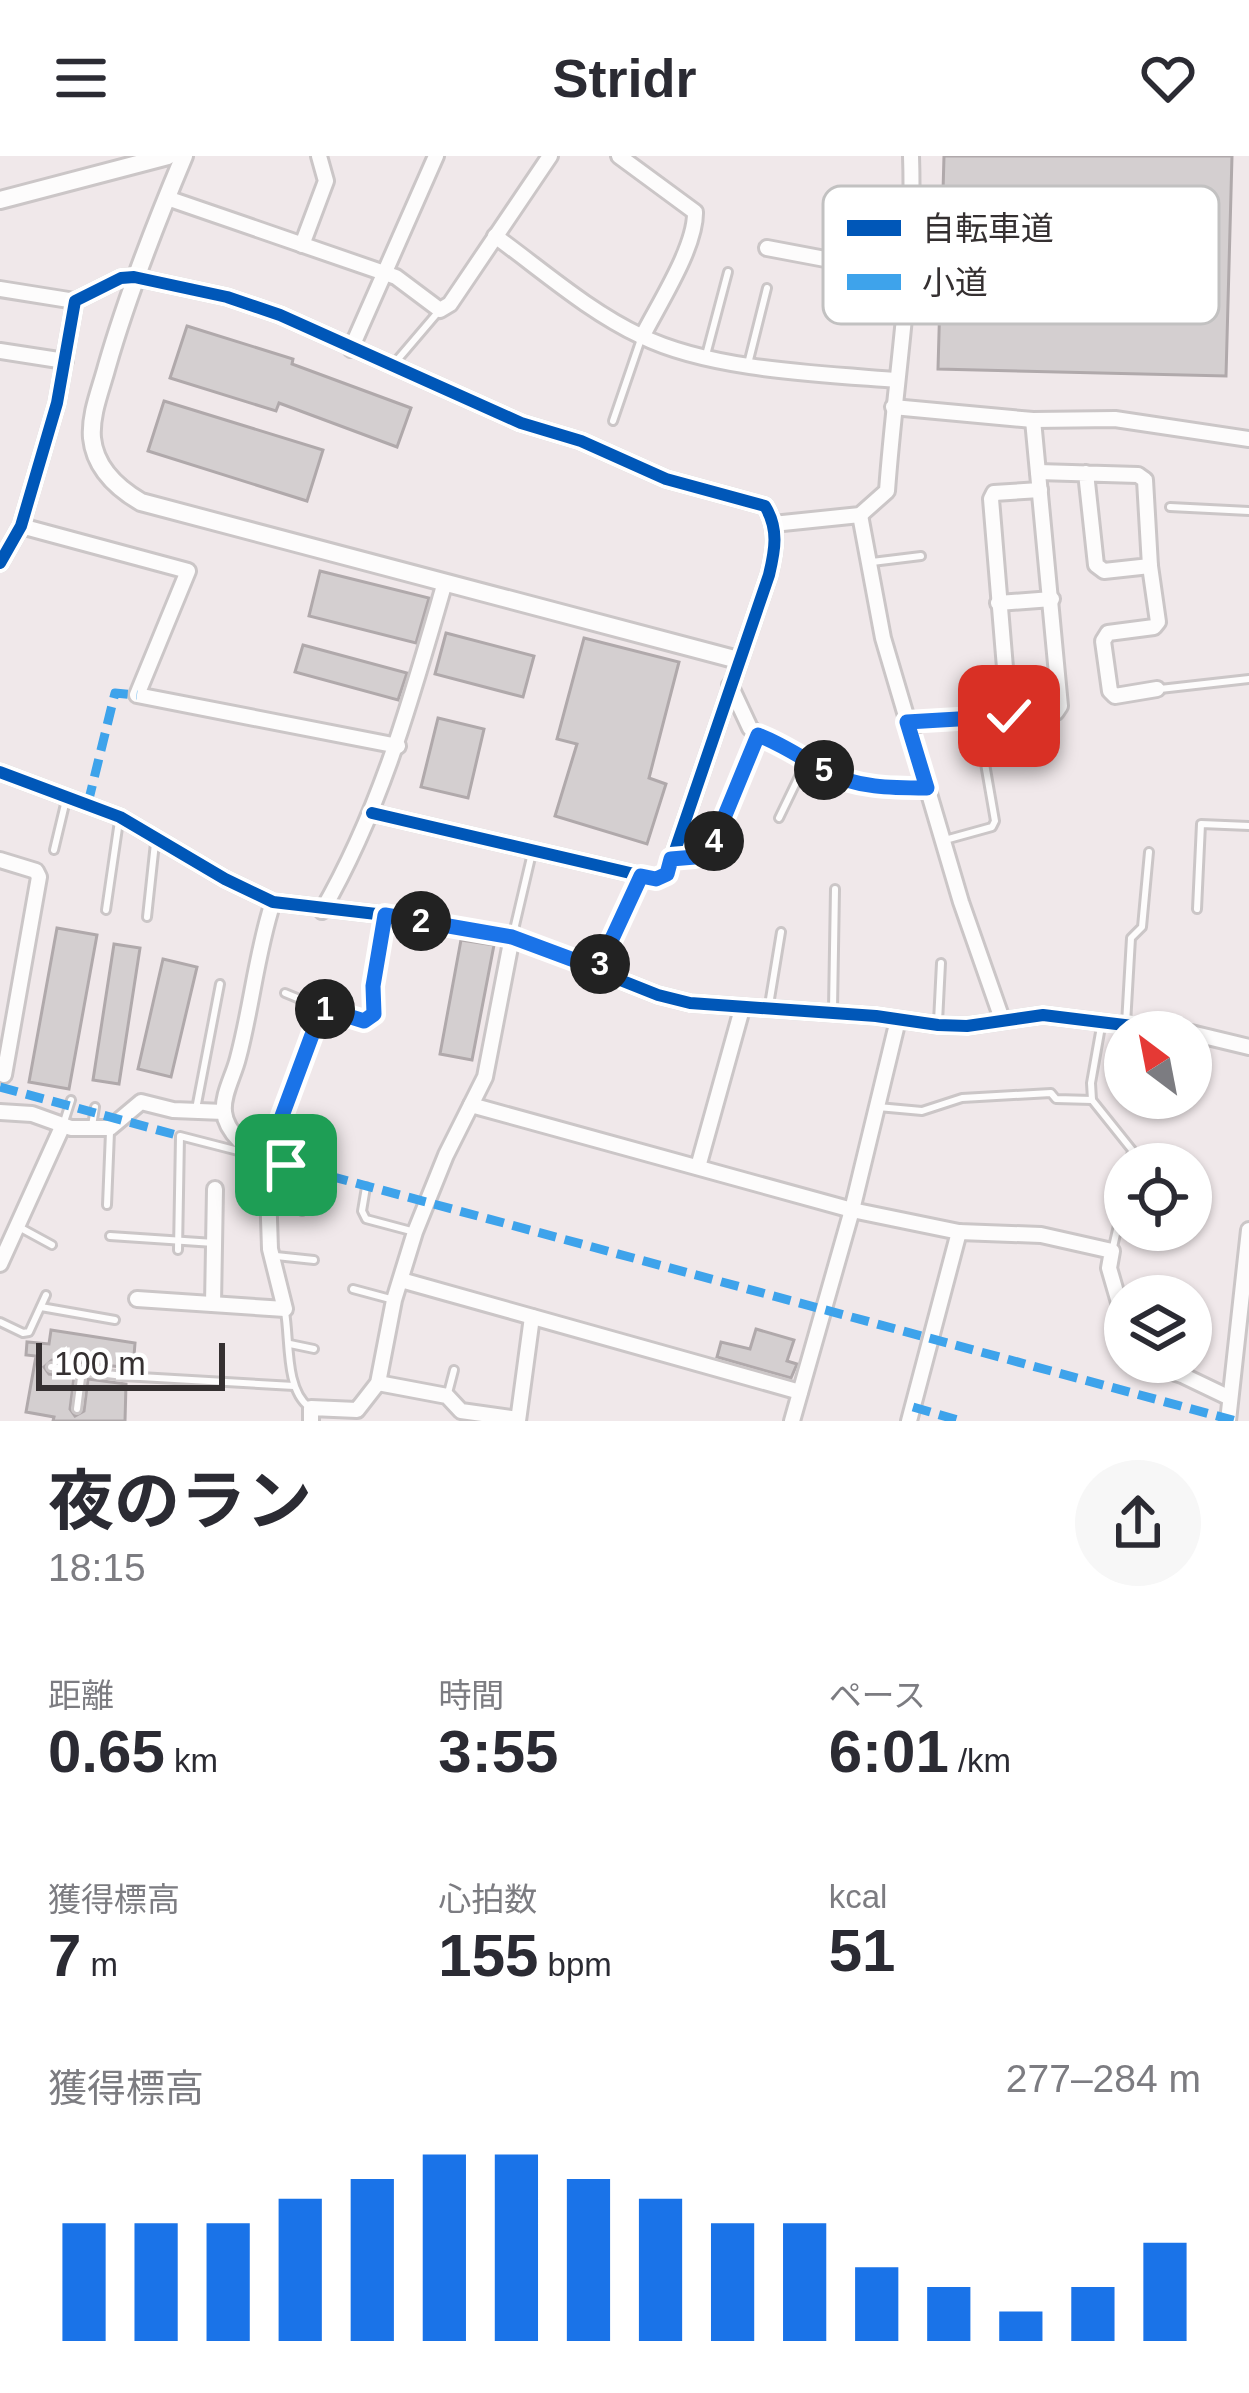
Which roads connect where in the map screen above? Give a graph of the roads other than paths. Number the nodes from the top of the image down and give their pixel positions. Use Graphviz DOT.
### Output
graph roads {
  1 [pos="168,156"];
  2 [pos="184,156"];
  3 [pos="319,156"];
  4 [pos="436,156"];
  5 [pos="550,156"];
  6 [pos="620,156"];
  7 [pos="911,156"];
  8 [pos="911,186"];
  9 [pos="167,198"];
  10 [pos="0,200"];
  11 [pos="495,236"];
  12 [pos="302,245"];
  13 [pos="767,248"];
  14 [pos="823,259"];
  15 [pos="728,272"];
  16 [pos="384,273"];
  17 [pos="134,277"];
  18 [pos="767,288"];
  19 [pos="0,289"];
  20 [pos="76,301"];
  21 [pos="440,310"];
  22 [pos="904,324"];
  23 [pos="642,337"];
  24 [pos="351,349"];
  25 [pos="0,351"];
  26 [pos="706,356"];
  27 [pos="65,362"];
  28 [pos="748,364"];
  29 [pos="391,368"];
  30 [pos="897,380"];
  31 [pos="893,407"];
  32 [pos="1033,420"];
  33 [pos="613,421"];
  34 [pos="1249,439"];
  35 [pos="1038,472"];
  36 [pos="1086,473"];
  37 [pos="1040,490"];
  38 [pos="1170,507"];
  39 [pos="1249,512"];
  40 [pos="860,514"];
  41 [pos="773,524"];
  42 [pos="21,526"];
  43 [pos="921,556"];
  44 [pos="869,562"];
  45 [pos="0,563"];
  46 [pos="1150,566"];
  47 [pos="445,582"];
  48 [pos="1052,599"];
  49 [pos="998,602"];
  50 [pos="738,660"];
  51 [pos="1249,679"];
  52 [pos="730,685"];
  53 [pos="1157,689"];
  54 [pos="1009,716"];
  55 [pos="907,722"];
  56 [pos="758,735"];
  57 [pos="398,746"];
  58 [pos="808,759"];
  59 [pos="0,772"];
  60 [pos="927,788"];
  61 [pos="67,794"];
  62 [pos="372,813"];
  63 [pos="120,817"];
  64 [pos="779,818"];
  65 [pos="1249,826"];
  66 [pos="156,838"];
  67 [pos="945,840"];
  68 [pos="532,849"];
  69 [pos="55,850"];
  70 [pos="1149,852"];
  71 [pos="671,859"];
  72 [pos="1,863"];
  73 [pos="1134,874"];
  74 [pos="1147,875"];
  75 [pos="641,876"];
  76 [pos="97,881"];
  77 [pos="1186,881"];
  78 [pos="1198,881"];
  79 [pos="110,882"];
  80 [pos="835,890"];
  81 [pos="273,902"];
  82 [pos="1197,908"];
  83 [pos="106,910"];
  84 [pos="322,910"];
  85 [pos="385,915"];
  86 [pos="147,917"];
  87 [pos="512,937"];
  88 [pos="1117,939"];
  89 [pos="1131,941"];
  90 [pos="791,943"];
  91 [pos="820,943"];
  92 [pos="834,943"];
  93 [pos="940,963"];
  94 [pos="598,969"];
  95 [pos="940,983"];
  96 [pos="952,983"];
  97 [pos="220,984"];
  98 [pos="285,993"];
  99 [pos="322,1008"];
  100 [pos="742,1009"];
  101 [pos="769,1010"];
  102 [pos="1127,1011"];
  103 [pos="833,1013"];
  104 [pos="1002,1019"];
  105 [pos="898,1020"];
  106 [pos="1102,1021"];
  107 [pos="6,1023"];
  108 [pos="938,1025"];
  109 [pos="1212,1038"];
  110 [pos="1249,1047"];
  111 [pos="4,1076"];
  112 [pos="71,1100"];
  113 [pos="1092,1100"];
  114 [pos="471,1105"];
  115 [pos="95,1107"];
  116 [pos="878,1107"];
  117 [pos="196,1109"];
  118 [pos="0,1112"];
  119 [pos="224,1112"];
  120 [pos="63,1125"];
  121 [pos="110,1128"];
  122 [pos="92,1130"];
  123 [pos="1126,1143"];
  124 [pos="262,1160"];
  125 [pos="698,1167"];
  126 [pos="366,1186"];
  127 [pos="95,1187"];
  128 [pos="108,1188"];
  129 [pos="215,1189"];
  130 [pos="107,1204"];
  131 [pos="302,1210"];
  132 [pos="852,1210"];
  133 [pos="19,1227"];
  134 [pos="1249,1230"];
  135 [pos="415,1232"];
  136 [pos="959,1232"];
  137 [pos="110,1236"];
  138 [pos="178,1240"];
  139 [pos="214,1243"];
  140 [pos="52,1245"];
  141 [pos="1104,1249"];
  142 [pos="178,1250"];
  143 [pos="1112,1251"];
  144 [pos="271,1256"];
  145 [pos="314,1259"];
  146 [pos="1247,1262"];
  147 [pos="0,1264"];
  148 [pos="1110,1275"];
  149 [pos="400,1280"];
  150 [pos="352,1289"];
  151 [pos="46,1295"];
  152 [pos="137,1300"];
  153 [pos="394,1300"];
  154 [pos="213,1304"];
  155 [pos="41,1307"];
  156 [pos="285,1309"];
  157 [pos="532,1317"];
  158 [pos="115,1320"];
  159 [pos="0,1322"];
  160 [pos="290,1344"];
  161 [pos="314,1349"];
  162 [pos="1242,1360"];
  163 [pos="51,1367"];
  164 [pos="82,1370"];
  165 [pos="454,1370"];
  166 [pos="378,1383"];
  167 [pos="1199,1383"];
  168 [pos="294,1386"];
  169 [pos="800,1392"];
  170 [pos="447,1396"];
  171 [pos="1230,1398"];
  172 [pos="77,1409"];
  173 [pos="311,1415"];
  174 [pos="518,1420"];
  175 [pos="792,1421"];
  176 [pos="910,1421"];
  177 [pos="1228,1421"];
  1 -- 10 [label="street"];
  2 -- 9 [label="street"];
  3 -- 12 [label="street"];
  4 -- 16 [label="street"];
  5 -- 11 [label="street"];
  6 -- 23 [label="street"];
  7 -- 8 [label="street"];
  9 -- 12 [label="street"];
  9 -- 17 [label="street"];
  11 -- 21 [label="street"];
  11 -- 23 [label="street"];
  12 -- 16 [label="street"];
  13 -- 14 [label="street"];
  15 -- 26 [label="lane"];
  16 -- 21 [label="street"];
  16 -- 24 [label="street"];
  17 -- 20 [label="street"];
  17 -- 24 [label="street"];
  17 -- 47 [label="street"];
  18 -- 28 [label="lane"];
  19 -- 20 [label="street"];
  20 -- 27 [label="street"];
  21 -- 29 [label="lane"];
  22 -- 30 [label="street"];
  23 -- 26 [label="street"];
  23 -- 33 [label="lane"];
  24 -- 29 [label="street"];
  25 -- 27 [label="street"];
  26 -- 28 [label="street"];
  27 -- 42 [label="street"];
  28 -- 30 [label="street"];
  29 -- 41 [label="street"];
  30 -- 31 [label="street"];
  31 -- 32 [label="street"];
  31 -- 40 [label="street"];
  32 -- 34 [label="street"];
  32 -- 35 [label="street"];
  35 -- 36 [label="street"];
  35 -- 37 [label="street"];
  36 -- 46 [label="street"];
  36 -- 46 [label="street"];
  37 -- 48 [label="street"];
  37 -- 49 [label="street"];
  38 -- 39 [label="lane"];
  40 -- 41 [label="street"];
  40 -- 44 [label="street"];
  41 -- 50 [label="street"];
  42 -- 45 [label="street"];
  42 -- 57 [label="street"];
  43 -- 44 [label="lane"];
  44 -- 55 [label="street"];
  46 -- 53 [label="street"];
  47 -- 50 [label="street"];
  47 -- 57 [label="street"];
  48 -- 49 [label="street"];
  48 -- 54 [label="street"];
  49 -- 54 [label="street"];
  50 -- 52 [label="street"];
  51 -- 53 [label="lane"];
  52 -- 56 [label="street"];
  52 -- 71 [label="street"];
  54 -- 55 [label="street"];
  54 -- 67 [label="lane"];
  55 -- 60 [label="street"];
  56 -- 58 [label="street"];
  56 -- 71 [label="lane"];
  57 -- 62 [label="street"];
  58 -- 60 [label="street"];
  58 -- 64 [label="lane"];
  59 -- 61 [label="street"];
  60 -- 67 [label="street"];
  61 -- 63 [label="street"];
  61 -- 69 [label="lane"];
  62 -- 68 [label="street"];
  62 -- 84 [label="street"];
  63 -- 66 [label="street"];
  63 -- 79 [label="lane"];
  65 -- 78 [label="lane"];
  66 -- 81 [label="street"];
  66 -- 86 [label="lane"];
  67 -- 104 [label="street"];
  68 -- 75 [label="street"];
  68 -- 87 [label="lane"];
  70 -- 74 [label="lane"];
  71 -- 75 [label="street"];
  72 -- 107 [label="street"];
  73 -- 74 [label="lane"];
  74 -- 89 [label="lane"];
  75 -- 94 [label="street"];
  76 -- 79 [label="lane"];
  77 -- 78 [label="lane"];
  78 -- 82 [label="lane"];
  79 -- 83 [label="lane"];
  80 -- 92 [label="lane"];
  81 -- 84 [label="street"];
  81 -- 119 [label="street"];
  84 -- 85 [label="street"];
  85 -- 87 [label="street"];
  85 -- 99 [label="street"];
  87 -- 94 [label="street"];
  87 -- 114 [label="street"];
  88 -- 89 [label="lane"];
  89 -- 102 [label="lane"];
  90 -- 101 [label="lane"];
  91 -- 92 [label="lane"];
  92 -- 103 [label="lane"];
  93 -- 95 [label="lane"];
  94 -- 100 [label="street"];
  95 -- 96 [label="lane"];
  95 -- 108 [label="lane"];
  97 -- 117 [label="lane"];
  98 -- 99 [label="lane"];
  99 -- 124 [label="street"];
  100 -- 101 [label="street"];
  100 -- 125 [label="street"];
  101 -- 103 [label="street"];
  103 -- 105 [label="street"];
  104 -- 106 [label="street"];
  104 -- 108 [label="street"];
  105 -- 108 [label="street"];
  105 -- 116 [label="street"];
  106 -- 113 [label="lane"];
  107 -- 111 [label="street"];
  109 -- 110 [label="street"];
  112 -- 120 [label="lane"];
  113 -- 116 [label="lane"];
  113 -- 123 [label="lane"];
  114 -- 125 [label="street"];
  114 -- 135 [label="street"];
  115 -- 122 [label="lane"];
  116 -- 132 [label="street"];
  117 -- 119 [label="street"];
  117 -- 121 [label="street"];
  118 -- 120 [label="street"];
  119 -- 124 [label="street"];
  120 -- 122 [label="street"];
  120 -- 133 [label="street"];
  121 -- 122 [label="street"];
  121 -- 128 [label="lane"];
  124 -- 131 [label="lane"];
  124 -- 138 [label="lane"];
  124 -- 144 [label="street"];
  125 -- 132 [label="street"];
  126 -- 135 [label="lane"];
  127 -- 128 [label="lane"];
  128 -- 130 [label="lane"];
  129 -- 139 [label="street"];
  132 -- 136 [label="street"];
  132 -- 169 [label="street"];
  133 -- 140 [label="lane"];
  133 -- 147 [label="street"];
  134 -- 146 [label="street"];
  135 -- 149 [label="street"];
  136 -- 141 [label="street"];
  136 -- 176 [label="street"];
  137 -- 138 [label="lane"];
  138 -- 139 [label="lane"];
  138 -- 142 [label="lane"];
  139 -- 154 [label="street"];
  143 -- 148 [label="street"];
  144 -- 145 [label="lane"];
  144 -- 156 [label="street"];
  146 -- 162 [label="street"];
  149 -- 153 [label="street"];
  149 -- 157 [label="street"];
  150 -- 153 [label="lane"];
  151 -- 155 [label="lane"];
  152 -- 154 [label="street"];
  153 -- 166 [label="street"];
  154 -- 156 [label="street"];
  155 -- 158 [label="lane"];
  155 -- 159 [label="lane"];
  156 -- 160 [label="lane"];
  157 -- 169 [label="street"];
  157 -- 174 [label="street"];
  160 -- 161 [label="lane"];
  160 -- 168 [label="lane"];
  162 -- 171 [label="street"];
  163 -- 164 [label="lane"];
  164 -- 168 [label="lane"];
  164 -- 172 [label="lane"];
  165 -- 170 [label="lane"];
  166 -- 170 [label="street"];
  166 -- 173 [label="street"];
  167 -- 171 [label="street"];
  168 -- 173 [label="lane"];
  169 -- 175 [label="street"];
  170 -- 174 [label="street"];
  171 -- 177 [label="street"];
}
